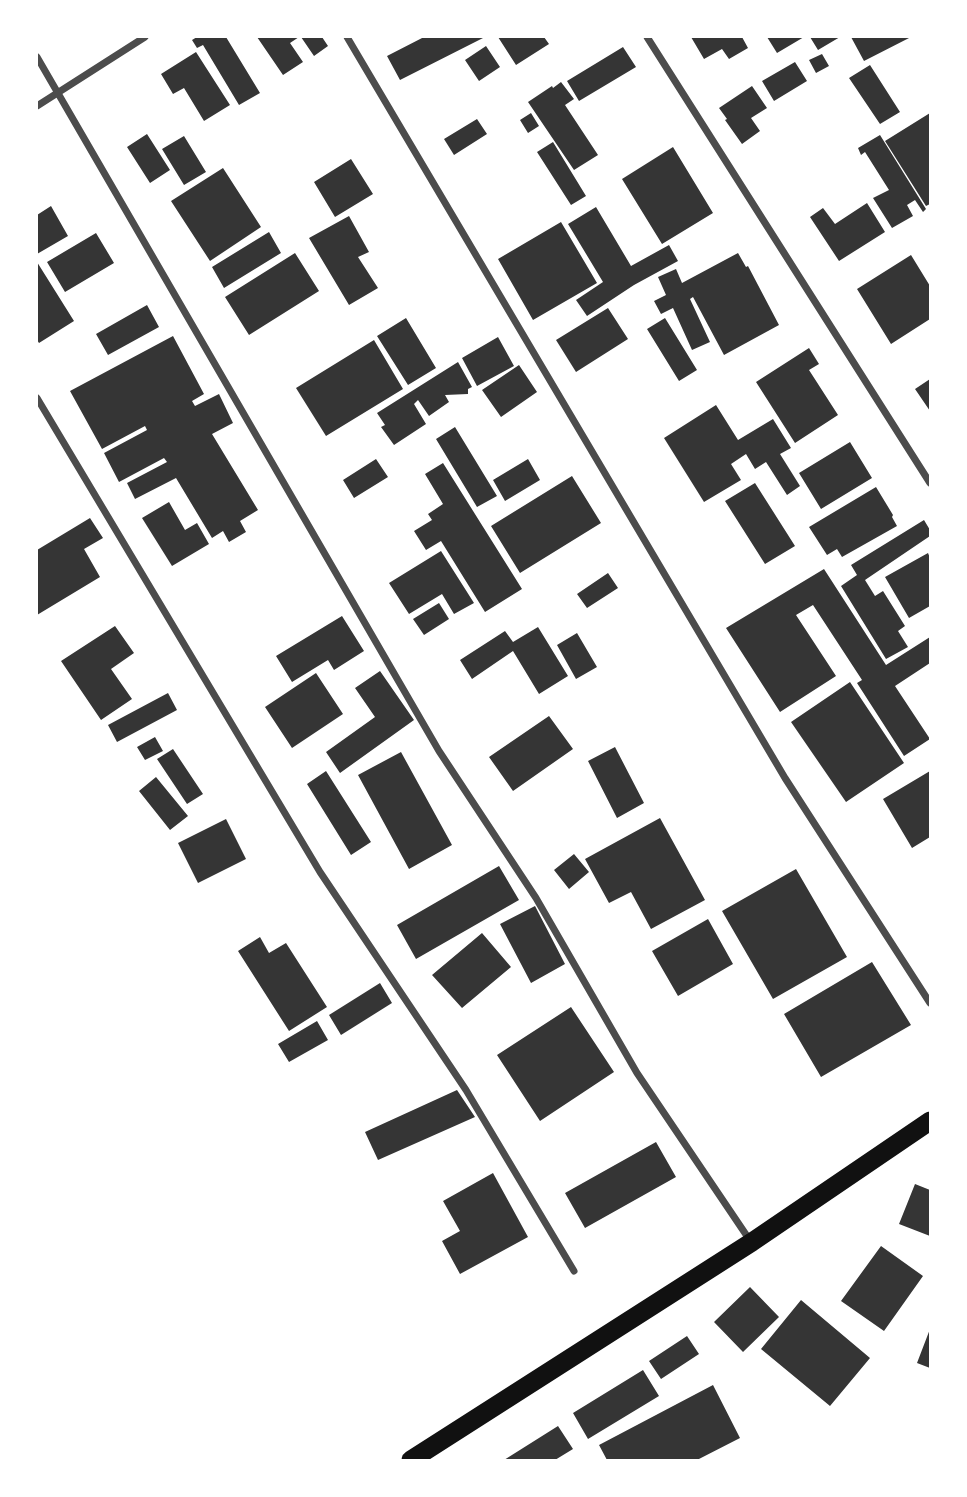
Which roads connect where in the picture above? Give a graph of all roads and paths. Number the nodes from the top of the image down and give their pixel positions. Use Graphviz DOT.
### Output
graph roads {
  1 [pos="145,37"];
  2 [pos="347,37"];
  3 [pos="647,37"];
  4 [pos="37,57"];
  5 [pos="58,92"];
  6 [pos="37,106"];
  7 [pos="37,398"];
  8 [pos="930,483"];
  9 [pos="930,1003"];
  10 [pos="928,1126"];
  11 [pos="752,1242"];
  12 [pos="574,1271"];
  13 [pos="411,1460"];
  1 -- 5 [label="street"];
  2 -- 9 [label="street"];
  3 -- 8 [label="street"];
  4 -- 5 [label="street"];
  5 -- 6 [label="street"];
  5 -- 11 [label="street"];
  7 -- 12 [label="street"];
  10 -- 11 [label="highway"];
  11 -- 13 [label="highway"];
}
